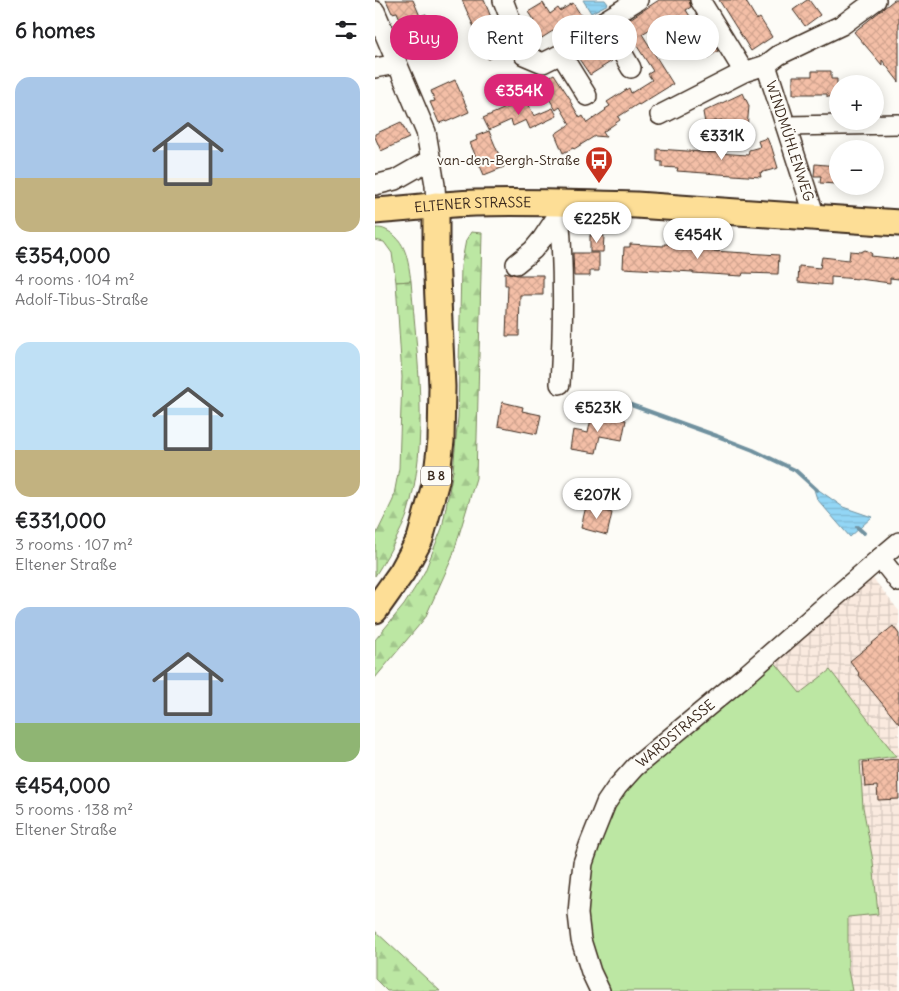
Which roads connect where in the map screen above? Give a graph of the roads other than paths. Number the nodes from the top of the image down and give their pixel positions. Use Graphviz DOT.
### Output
graph roads {
  1 [pos="503,0"];
  2 [pos="638,0"];
  3 [pos="701,0"];
  4 [pos="876,0"];
  5 [pos="375,11"];
  6 [pos="614,15"];
  7 [pos="552,58"];
  8 [pos="565,60"];
  9 [pos="626,60"];
  10 [pos="397,64"];
  11 [pos="766,65"];
  12 [pos="375,68"];
  13 [pos="631,68"];
  14 [pos="744,72"];
  15 [pos="587,96"];
  16 [pos="660,115"];
  17 [pos="899,124"];
  18 [pos="786,126"];
  19 [pos="430,160"];
  20 [pos="375,185"];
  21 [pos="436,205"];
  22 [pos="561,210"];
  23 [pos="375,211"];
  24 [pos="815,217"];
  25 [pos="899,223"];
  26 [pos="516,264"];
  27 [pos="560,384"];
  28 [pos="899,542"];
  29 [pos="880,558"];
  30 [pos="899,582"];
  31 [pos="375,610"];
  32 [pos="600,991"];
  1 -- 7 [label="street"];
  2 -- 6 [label="street"];
  3 -- 14 [label="street"];
  4 -- 11 [label="street, WINDMÜHLENWEG"];
  5 -- 10 [label="street"];
  8 -- 15 [label="street"];
  9 -- 13 [label="street"];
  10 -- 12 [label="street"];
  10 -- 19 [label="street"];
  11 -- 14 [label="street, WINDMÜHLENWEG"];
  11 -- 18 [label="street, WINDMÜHLENWEG"];
  14 -- 16 [label="street, WINDMÜHLENWEG"];
  17 -- 18 [label="street"];
  18 -- 24 [label="street, WINDMÜHLENWEG"];
  19 -- 20 [label="street"];
  19 -- 21 [label="street"];
  21 -- 22 [label="main road, ELTENER STRASSE"];
  21 -- 23 [label="main road, ELTENER STRASSE"];
  21 -- 31 [label="main road, B 8"];
  22 -- 24 [label="main road, ELTENER STRASSE"];
  22 -- 26 [label="street"];
  22 -- 27 [label="street"];
  24 -- 25 [label="main road, ELTENER STRASSE"];
  28 -- 29 [label="street, WARDSTRASSE"];
  29 -- 30 [label="street"];
  29 -- 32 [label="street, WARDSTRASSE"];
}
